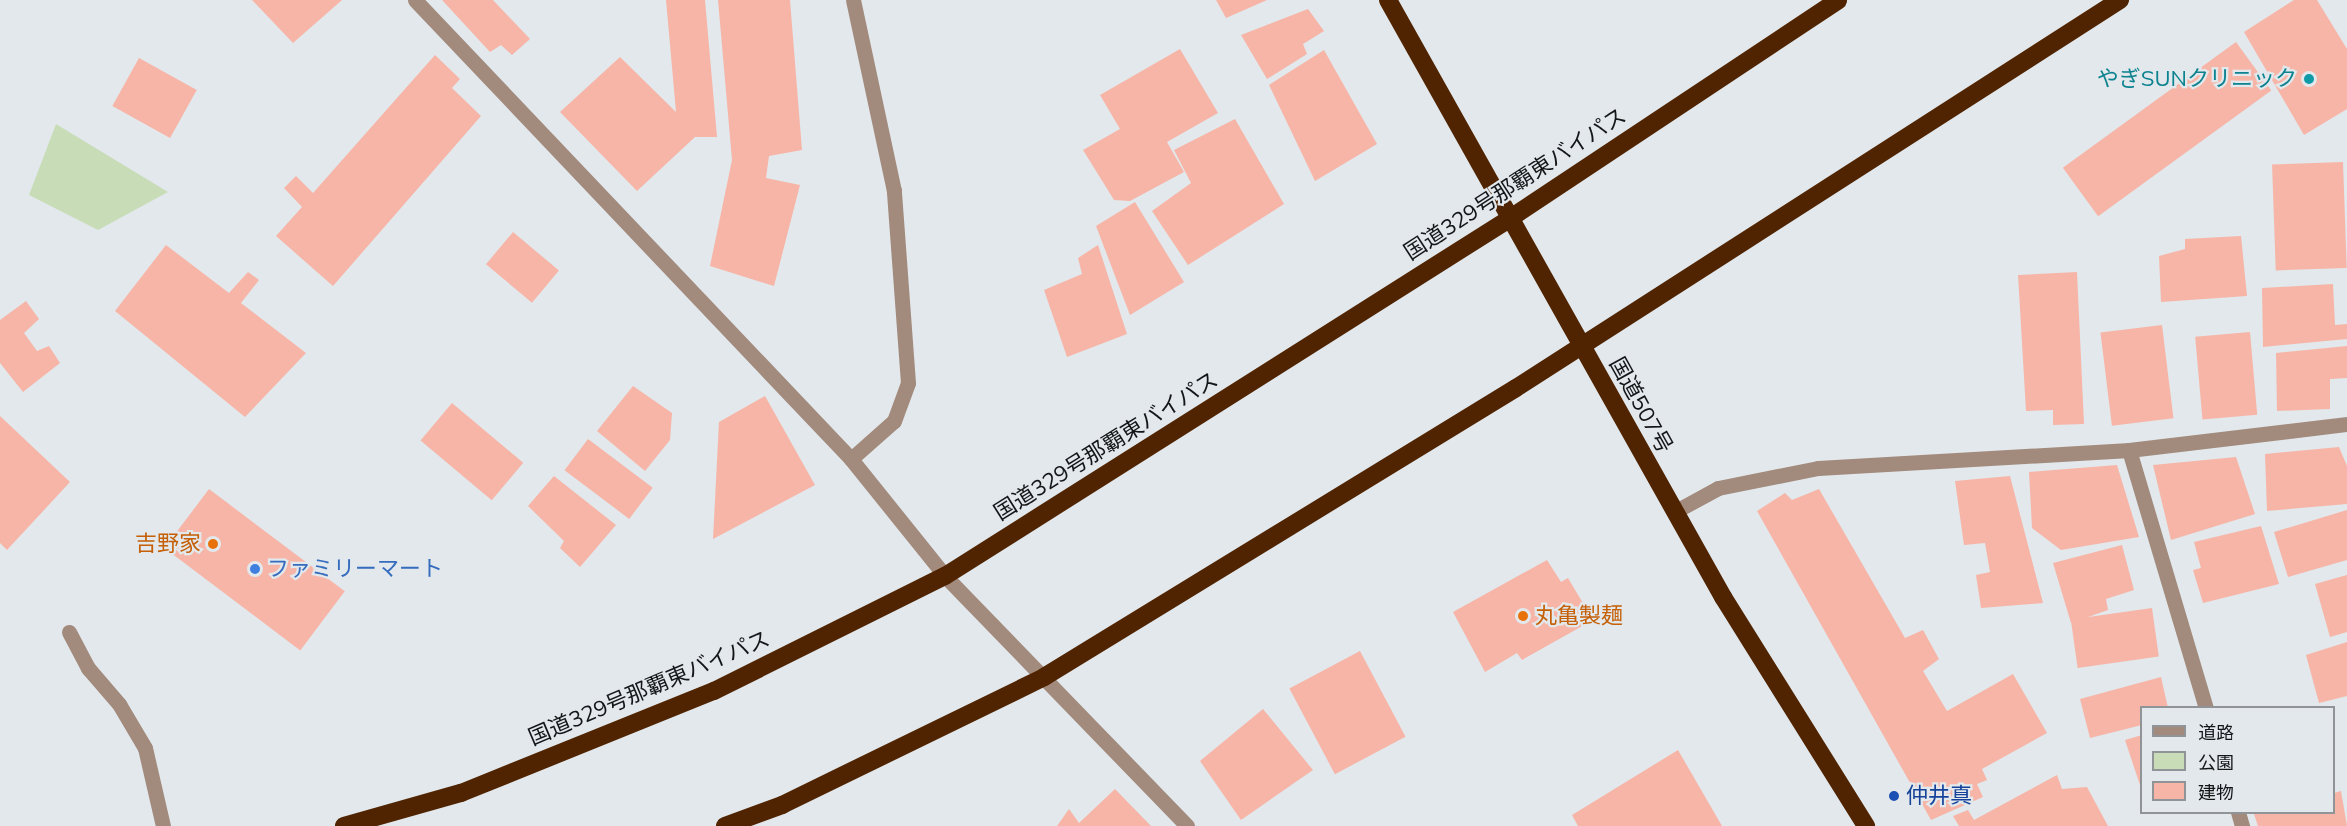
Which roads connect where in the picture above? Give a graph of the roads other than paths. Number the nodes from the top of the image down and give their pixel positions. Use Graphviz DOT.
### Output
graph roads {
  1 [pos="415,0"];
  2 [pos="853,0"];
  3 [pos="1388,0"];
  4 [pos="1838,0"];
  5 [pos="2120,0"];
  6 [pos="1509,219"];
  7 [pos="1580,346"];
  8 [pos="2347,424"];
  9 [pos="2128,450"];
  10 [pos="851,459"];
  11 [pos="1674,512"];
  12 [pos="945,576"];
  13 [pos="69,632"];
  14 [pos="1044,677"];
  15 [pos="2205,706"];
  16 [pos="163,826"];
  17 [pos="344,826"];
  18 [pos="725,826"];
  19 [pos="1187,826"];
  20 [pos="1866,826"];
  1 -- 10 [label="street"];
  2 -- 10 [label="street"];
  3 -- 6 [label="highway, 国道507号"];
  4 -- 6 [label="highway, 国道329号那覇東バイパス"];
  5 -- 7 [label="highway"];
  6 -- 7 [label="highway, 国道507号"];
  6 -- 12 [label="highway, 国道329号那覇東バイパス"];
  7 -- 11 [label="highway, 国道507号"];
  7 -- 14 [label="highway"];
  8 -- 9 [label="street"];
  9 -- 11 [label="street"];
  9 -- 15 [label="street"];
  10 -- 12 [label="street"];
  11 -- 20 [label="highway, 国道507号"];
  12 -- 14 [label="street"];
  12 -- 17 [label="highway, 国道329号那覇東バイパス"];
  13 -- 16 [label="street"];
  14 -- 18 [label="highway"];
  14 -- 19 [label="street"];
}
